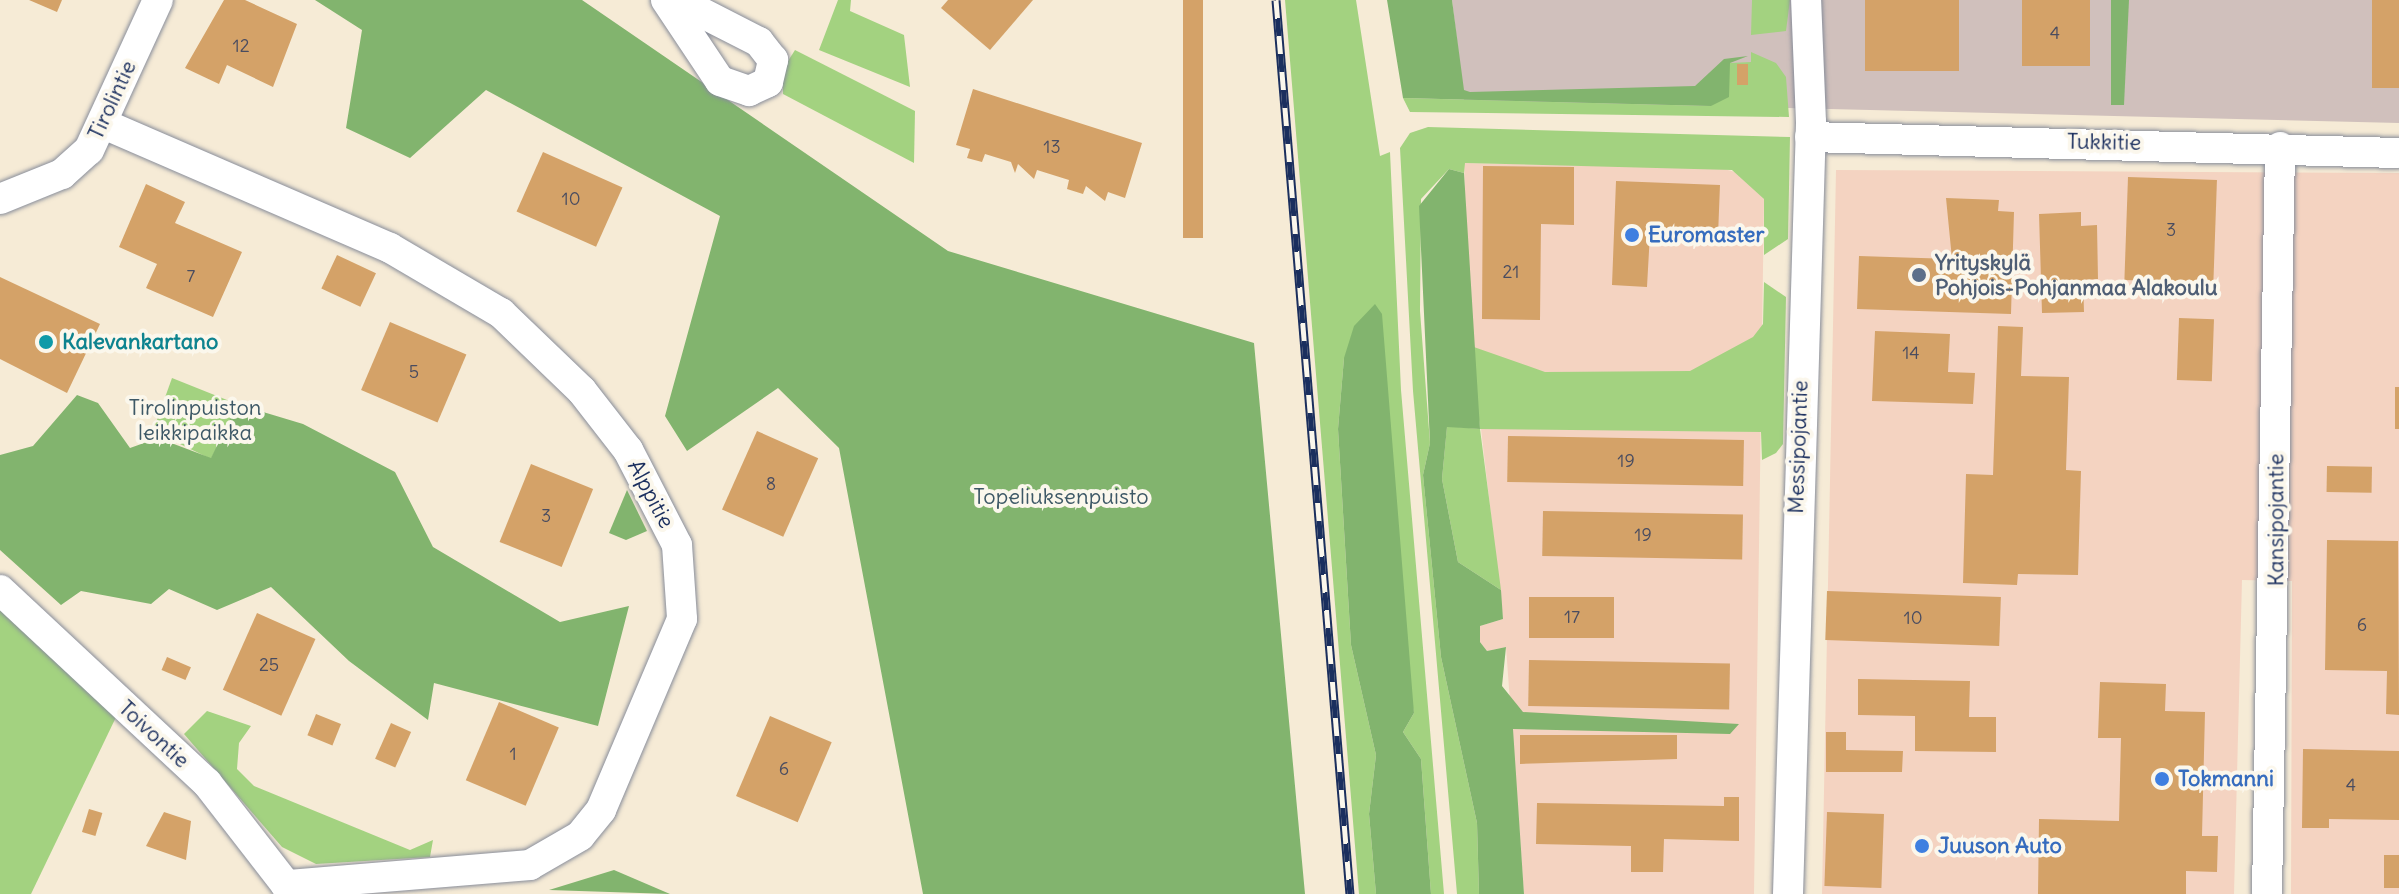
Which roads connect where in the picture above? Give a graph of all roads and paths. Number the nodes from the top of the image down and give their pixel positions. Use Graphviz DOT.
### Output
graph roads {
  1 [pos="158,0"];
  2 [pos="666,0"];
  3 [pos="677,0"];
  4 [pos="1806,0"];
  5 [pos="106,125"];
  6 [pos="1810,137"];
  7 [pos="2280,147"];
  8 [pos="2399,153"];
  9 [pos="0,199"];
  10 [pos="0,590"];
  11 [pos="285,890"];
  12 [pos="1788,894"];
  13 [pos="2267,894"];
  1 -- 5 [label="street, Tirolintie"];
  2 -- 3 [label="street"];
  4 -- 6 [label="street, Messipojantie"];
  5 -- 9 [label="street, Tirolintie"];
  5 -- 11 [label="street, Alppitie"];
  6 -- 7 [label="street, Tukkitie"];
  6 -- 12 [label="street, Messipojantie"];
  7 -- 8 [label="street, Tukkitie"];
  7 -- 13 [label="street, Kansipojantie"];
  10 -- 11 [label="street, Toivontie"];
}
